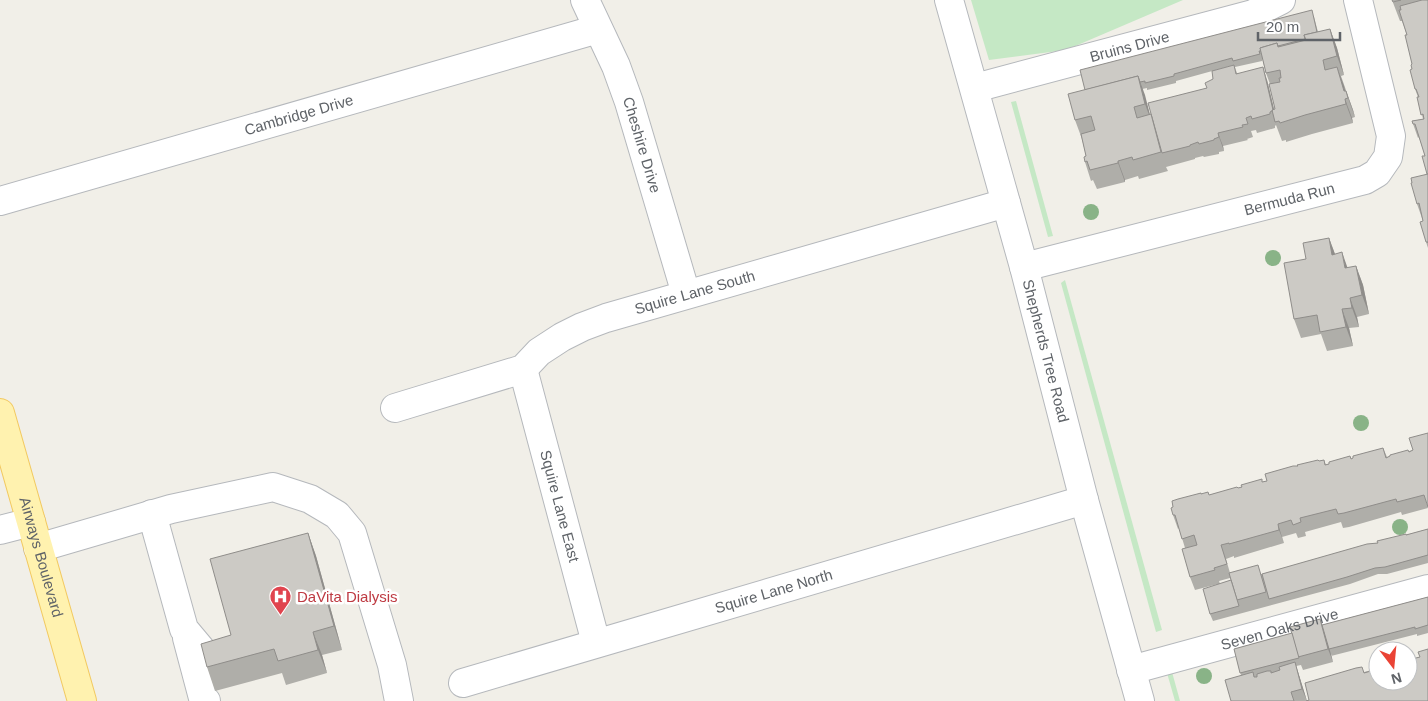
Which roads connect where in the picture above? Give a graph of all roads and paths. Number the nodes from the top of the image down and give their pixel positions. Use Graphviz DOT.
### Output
graph roads {
  1 [pos="584,0"];
  2 [pos="949,0"];
  3 [pos="1281,0"];
  4 [pos="1358,0"];
  5 [pos="598,29"];
  6 [pos="975,88"];
  7 [pos="0,201"];
  8 [pos="1006,202"];
  9 [pos="1024,267"];
  10 [pos="686,294"];
  11 [pos="523,369"];
  12 [pos="395,408"];
  13 [pos="0,413"];
  14 [pos="6,460"];
  15 [pos="1084,500"];
  16 [pos="152,514"];
  17 [pos="31,522"];
  18 [pos="0,530"];
  19 [pos="38,548"];
  20 [pos="1428,589"];
  21 [pos="184,629"];
  22 [pos="596,643"];
  23 [pos="1131,670"];
  24 [pos="464,683"];
  25 [pos="216,689"];
  26 [pos="82,701"];
  27 [pos="399,701"];
  28 [pos="1140,701"];
  1 -- 5 [label="street, Cheshire Drive"];
  2 -- 6 [label="street, Shepherds Tree Road"];
  3 -- 6 [label="street, Bruins Drive"];
  4 -- 9 [label="street, Bermuda Run"];
  5 -- 7 [label="street, Cambridge Drive"];
  5 -- 10 [label="street, Cheshire Drive"];
  6 -- 8 [label="street, Shepherds Tree Road"];
  8 -- 9 [label="street, Shepherds Tree Road"];
  8 -- 10 [label="street, Squire Lane South"];
  9 -- 15 [label="street, Shepherds Tree Road"];
  10 -- 11 [label="street, Squire Lane South"];
  11 -- 12 [label="street, Squire Lane South"];
  11 -- 22 [label="street, Squire Lane East"];
  13 -- 14 [label="main road, Airways Boulevard"];
  14 -- 17 [label="main road, Airways Boulevard"];
  15 -- 22 [label="street, Squire Lane North"];
  15 -- 23 [label="street, Shepherds Tree Road"];
  16 -- 19 [label="street"];
  16 -- 21 [label="street"];
  16 -- 27 [label="street"];
  17 -- 18 [label="street"];
  17 -- 19 [label="main road, Airways Boulevard"];
  19 -- 26 [label="main road, Airways Boulevard"];
  20 -- 23 [label="street, Seven Oaks Drive"];
  21 -- 25 [label="street"];
  21 -- 25 [label="street"];
  22 -- 24 [label="street, Squire Lane North"];
  23 -- 28 [label="street, Shepherds Tree Road"];
}
